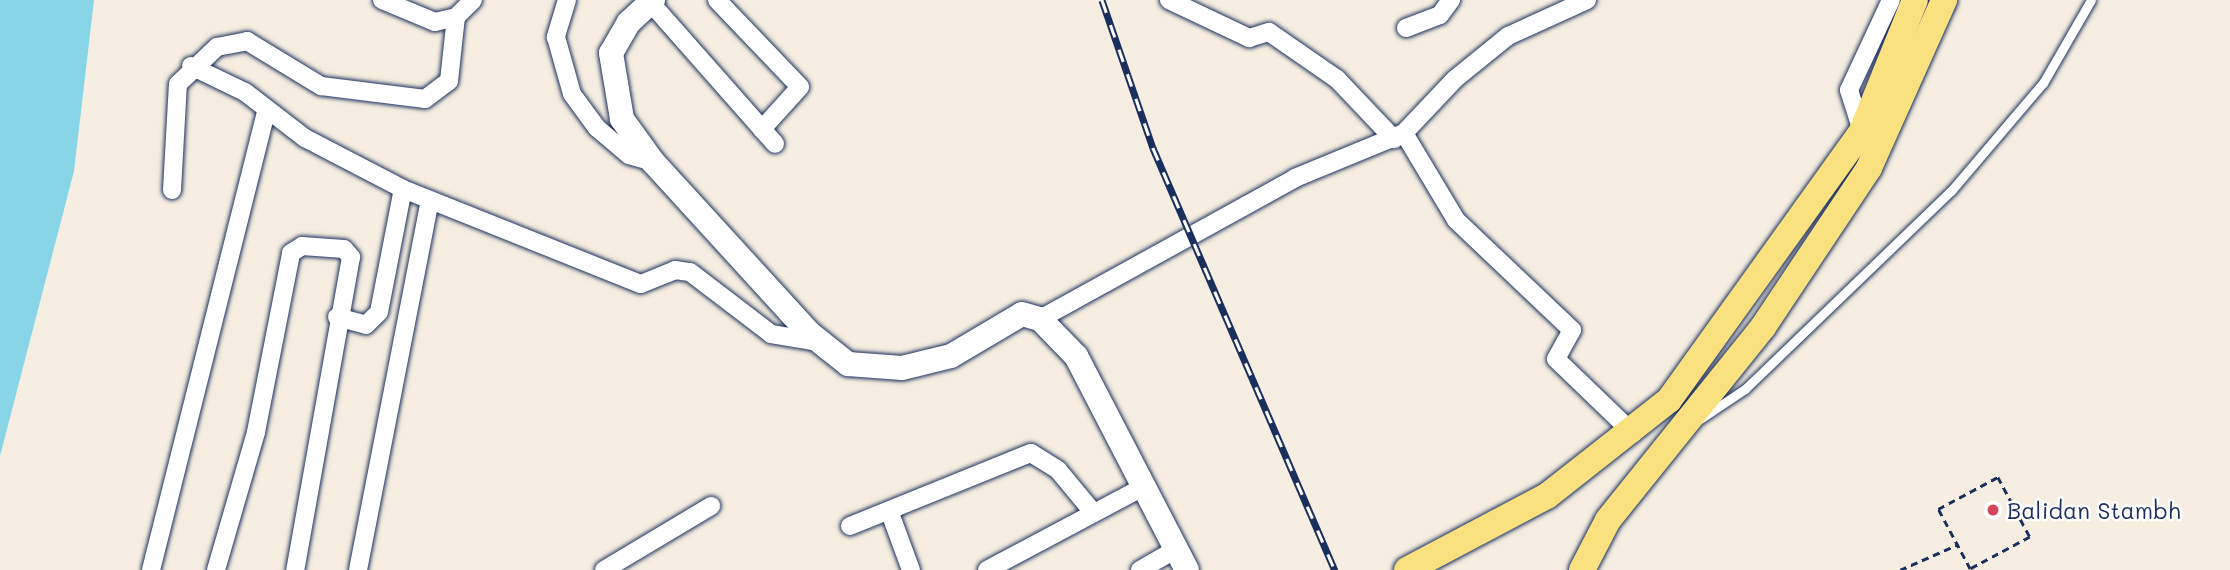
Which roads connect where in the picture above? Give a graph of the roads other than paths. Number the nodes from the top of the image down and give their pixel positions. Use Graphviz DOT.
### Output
graph roads {
  1 [pos="382,0"];
  2 [pos="473,0"];
  3 [pos="567,0"];
  4 [pos="1169,0"];
  5 [pos="1451,0"];
  6 [pos="1891,0"];
  7 [pos="1915,0"];
  8 [pos="1944,0"];
  9 [pos="2091,0"];
  10 [pos="652,1"];
  11 [pos="720,1"];
  12 [pos="1582,1"];
  13 [pos="456,17"];
  14 [pos="1406,27"];
  15 [pos="191,66"];
  16 [pos="267,108"];
  17 [pos="762,130"];
  18 [pos="1862,131"];
  19 [pos="1399,136"];
  20 [pos="775,144"];
  21 [pos="653,162"];
  22 [pos="402,189"];
  23 [pos="172,190"];
  24 [pos="430,201"];
  25 [pos="337,317"];
  26 [pos="1040,319"];
  27 [pos="819,342"];
  28 [pos="1692,423"];
  29 [pos="1633,433"];
  30 [pos="1143,487"];
  31 [pos="711,506"];
  32 [pos="1092,511"];
  33 [pos="890,513"];
  34 [pos="850,526"];
  35 [pos="1180,561"];
  36 [pos="150,570"];
  37 [pos="216,570"];
  38 [pos="295,570"];
  39 [pos="358,570"];
  40 [pos="604,570"];
  41 [pos="911,570"];
  42 [pos="987,570"];
  43 [pos="1140,570"];
  44 [pos="1407,570"];
  45 [pos="1581,570"];
  1 -- 13 [label="street"];
  2 -- 13 [label="street"];
  3 -- 21 [label="street"];
  4 -- 19 [label="street"];
  5 -- 14 [label="street"];
  6 -- 18 [label="street"];
  7 -- 18 [label="main road"];
  8 -- 28 [label="main road"];
  9 -- 28 [label="lane"];
  10 -- 17 [label="street"];
  10 -- 21 [label="main road"];
  11 -- 17 [label="street"];
  12 -- 19 [label="street"];
  13 -- 15 [label="street"];
  15 -- 16 [label="street"];
  15 -- 23 [label="street"];
  16 -- 22 [label="street"];
  16 -- 36 [label="street"];
  17 -- 20 [label="street"];
  18 -- 29 [label="main road"];
  19 -- 26 [label="street"];
  19 -- 29 [label="street"];
  21 -- 27 [label="main road"];
  22 -- 24 [label="street"];
  22 -- 25 [label="street"];
  24 -- 27 [label="street"];
  24 -- 39 [label="street"];
  25 -- 37 [label="street"];
  25 -- 38 [label="street"];
  26 -- 27 [label="main road"];
  26 -- 30 [label="main road"];
  28 -- 45 [label="main road"];
  29 -- 44 [label="main road"];
  30 -- 32 [label="street"];
  30 -- 35 [label="main road"];
  31 -- 40 [label="street"];
  32 -- 33 [label="street"];
  32 -- 42 [label="street"];
  33 -- 34 [label="street"];
  33 -- 41 [label="street"];
  35 -- 43 [label="street"];
}
